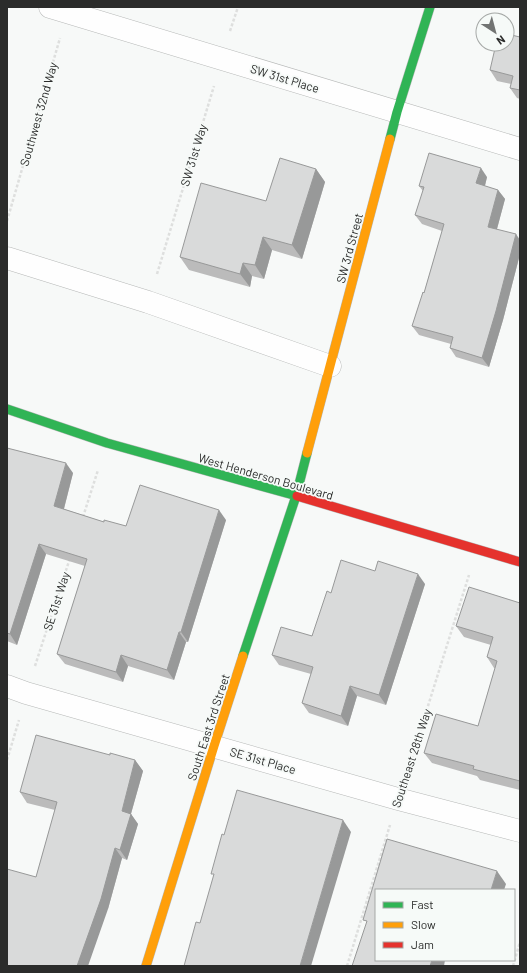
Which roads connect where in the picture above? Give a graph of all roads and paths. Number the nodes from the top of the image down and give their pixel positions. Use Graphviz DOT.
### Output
graph roads {
  1 [pos="238,7"];
  2 [pos="430,7"];
  3 [pos="59,10"];
  4 [pos="222,59"];
  5 [pos="397,112"];
  6 [pos="520,149"];
  7 [pos="7,221"];
  8 [pos="7,258"];
  9 [pos="148,302"];
  10 [pos="330,366"];
  11 [pos="7,409"];
  12 [pos="107,443"];
  13 [pos="296,496"];
  14 [pos="82,519"];
  15 [pos="478,550"];
  16 [pos="70,557"];
  17 [pos="520,562"];
  18 [pos="17,689"];
  19 [pos="214,746"];
  20 [pos="7,760"];
  21 [pos="398,799"];
  22 [pos="520,831"];
  23 [pos="520,942"];
  24 [pos="515,959"];
  25 [pos="146,966"];
  26 [pos="347,966"];
  1 -- 4 [label="path, SW 31st Way"];
  2 -- 5 [label="street, SW 3rd Street"];
  3 -- 4 [label="street, SW 31st Place"];
  3 -- 7 [label="path, Southwest 32nd Way"];
  4 -- 5 [label="street, SW 31st Place"];
  4 -- 9 [label="path, SW 31st Way"];
  5 -- 6 [label="street, SW 31st Place"];
  5 -- 10 [label="street, SW 3rd Street"];
  8 -- 9 [label="street"];
  9 -- 10 [label="street"];
  10 -- 13 [label="street, SW 3rd Street"];
  11 -- 12 [label="street, West Henderson Boulevard"];
  12 -- 13 [label="street, West Henderson Boulevard"];
  12 -- 14 [label="path"];
  13 -- 15 [label="street, West Henderson Boulevard"];
  13 -- 19 [label="street, South East 3rd Street"];
  15 -- 17 [label="street, West Henderson Boulevard"];
  15 -- 21 [label="path, Southeast 28th Way"];
  16 -- 18 [label="path, SE 31st Way"];
  18 -- 19 [label="street, SE 31st Place"];
  18 -- 20 [label="path, SE 31st Way"];
  19 -- 21 [label="street, SE 31st Place"];
  19 -- 25 [label="street, South East 3rd Street"];
  21 -- 22 [label="street, SE 31st Place"];
  21 -- 26 [label="path, Southeast 28th Way"];
  23 -- 24 [label="path"];
}
